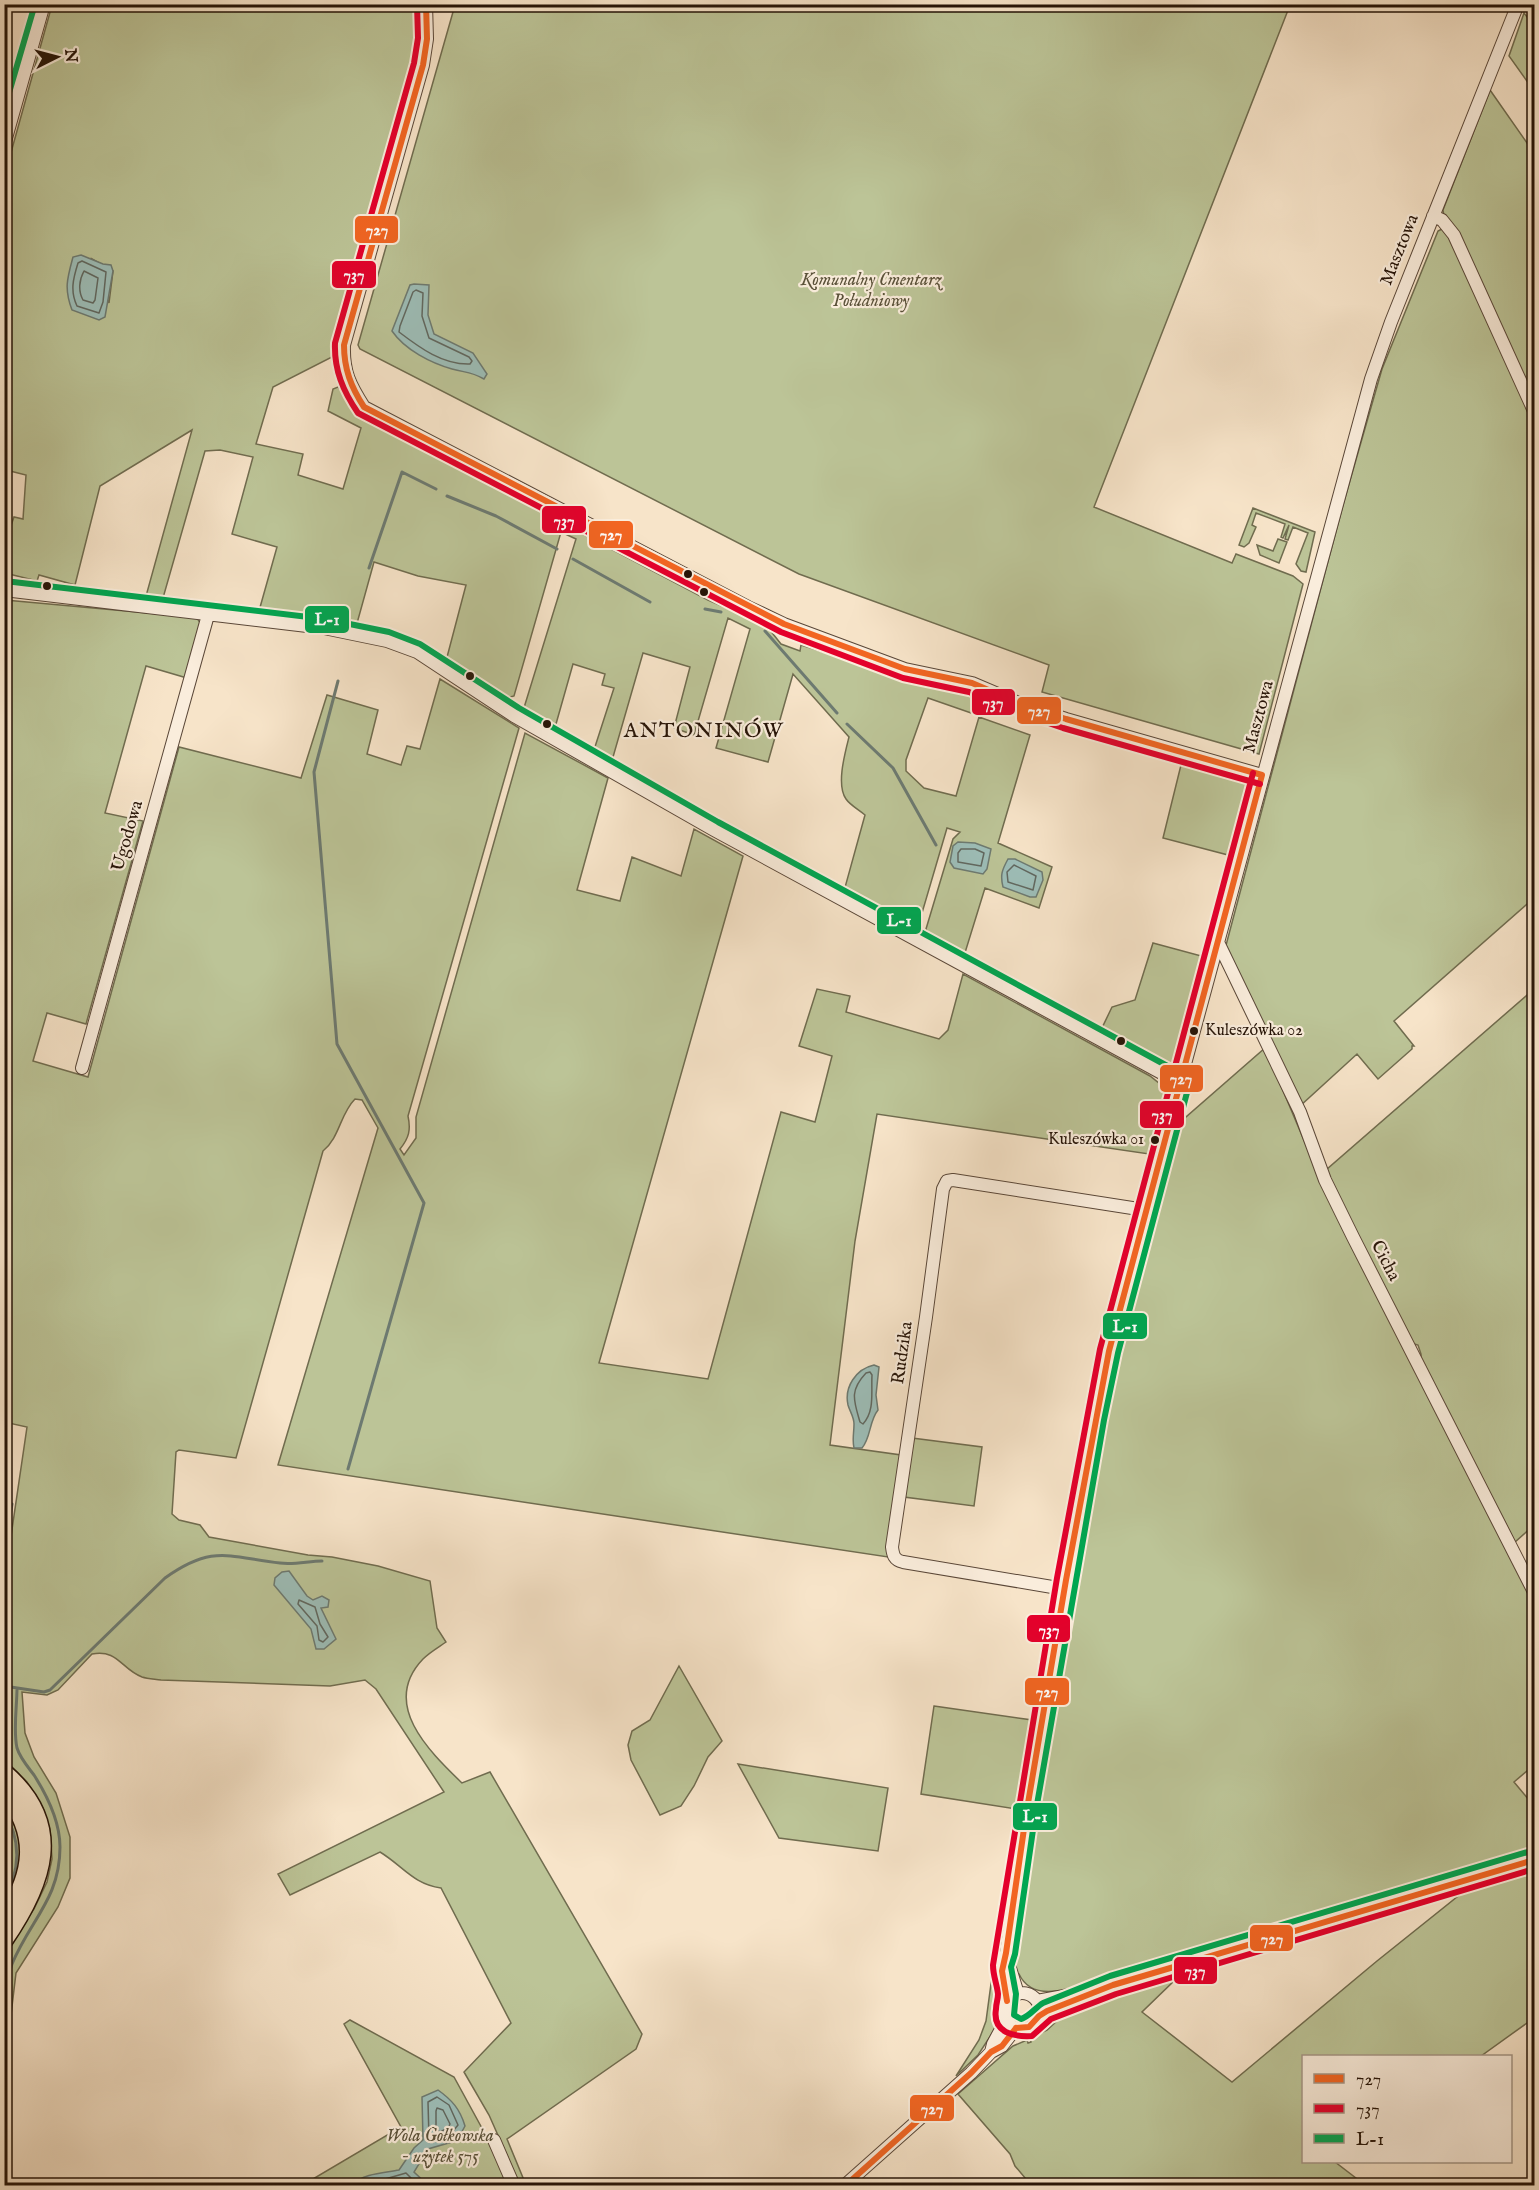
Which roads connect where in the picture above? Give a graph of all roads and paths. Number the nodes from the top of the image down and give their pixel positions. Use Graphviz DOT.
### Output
graph roads {
  1 [pos="44,4"];
  2 [pos="426,4"];
  3 [pos="1518,4"];
  4 [pos="4,145"];
  5 [pos="1433,216"];
  6 [pos="1534,411"];
  7 [pos="4,590"];
  8 [pos="208,615"];
  9 [pos="1262,775"];
  10 [pos="1217,940"];
  11 [pos="82,1068"];
  12 [pos="1180,1083"];
  13 [pos="1145,1210"];
  14 [pos="1064,1589"];
  15 [pos="1534,1592"];
  16 [pos="4,1772"];
  17 [pos="4,1792"];
  18 [pos="1534,1860"];
  19 [pos="4,1917"];
  20 [pos="4,1941"];
  21 [pos="1082,1996"];
  22 [pos="1013,1997"];
  23 [pos="1037,2001"];
  24 [pos="1039,2016"];
  25 [pos="1011,2024"];
  26 [pos="494,2140"];
  27 [pos="513,2186"];
  28 [pos="844,2186"];
  1 -- 4 [label="street"];
  2 -- 9 [label="street"];
  3 -- 5 [label="street, Masztowa"];
  5 -- 6 [label="street"];
  5 -- 9 [label="street, Masztowa"];
  7 -- 8 [label="street"];
  8 -- 11 [label="street, Ugodowa"];
  8 -- 12 [label="street"];
  9 -- 10 [label="street, Masztowa"];
  10 -- 12 [label="street, Masztowa"];
  10 -- 15 [label="street, Cicha"];
  12 -- 13 [label="street, Masztowa"];
  13 -- 14 [label="street, Masztowa"];
  13 -- 14 [label="street, Rudzika"];
  14 -- 22 [label="street, Masztowa"];
  16 -- 20 [label="highway"];
  17 -- 19 [label="highway"];
  18 -- 21 [label="street"];
  21 -- 23 [label="street"];
  21 -- 24 [label="street"];
  22 -- 23 [label="street"];
  22 -- 25 [label="street"];
  23 -- 24 [label="street"];
  24 -- 25 [label="street"];
  25 -- 28 [label="street"];
  26 -- 27 [label="street"];
}
